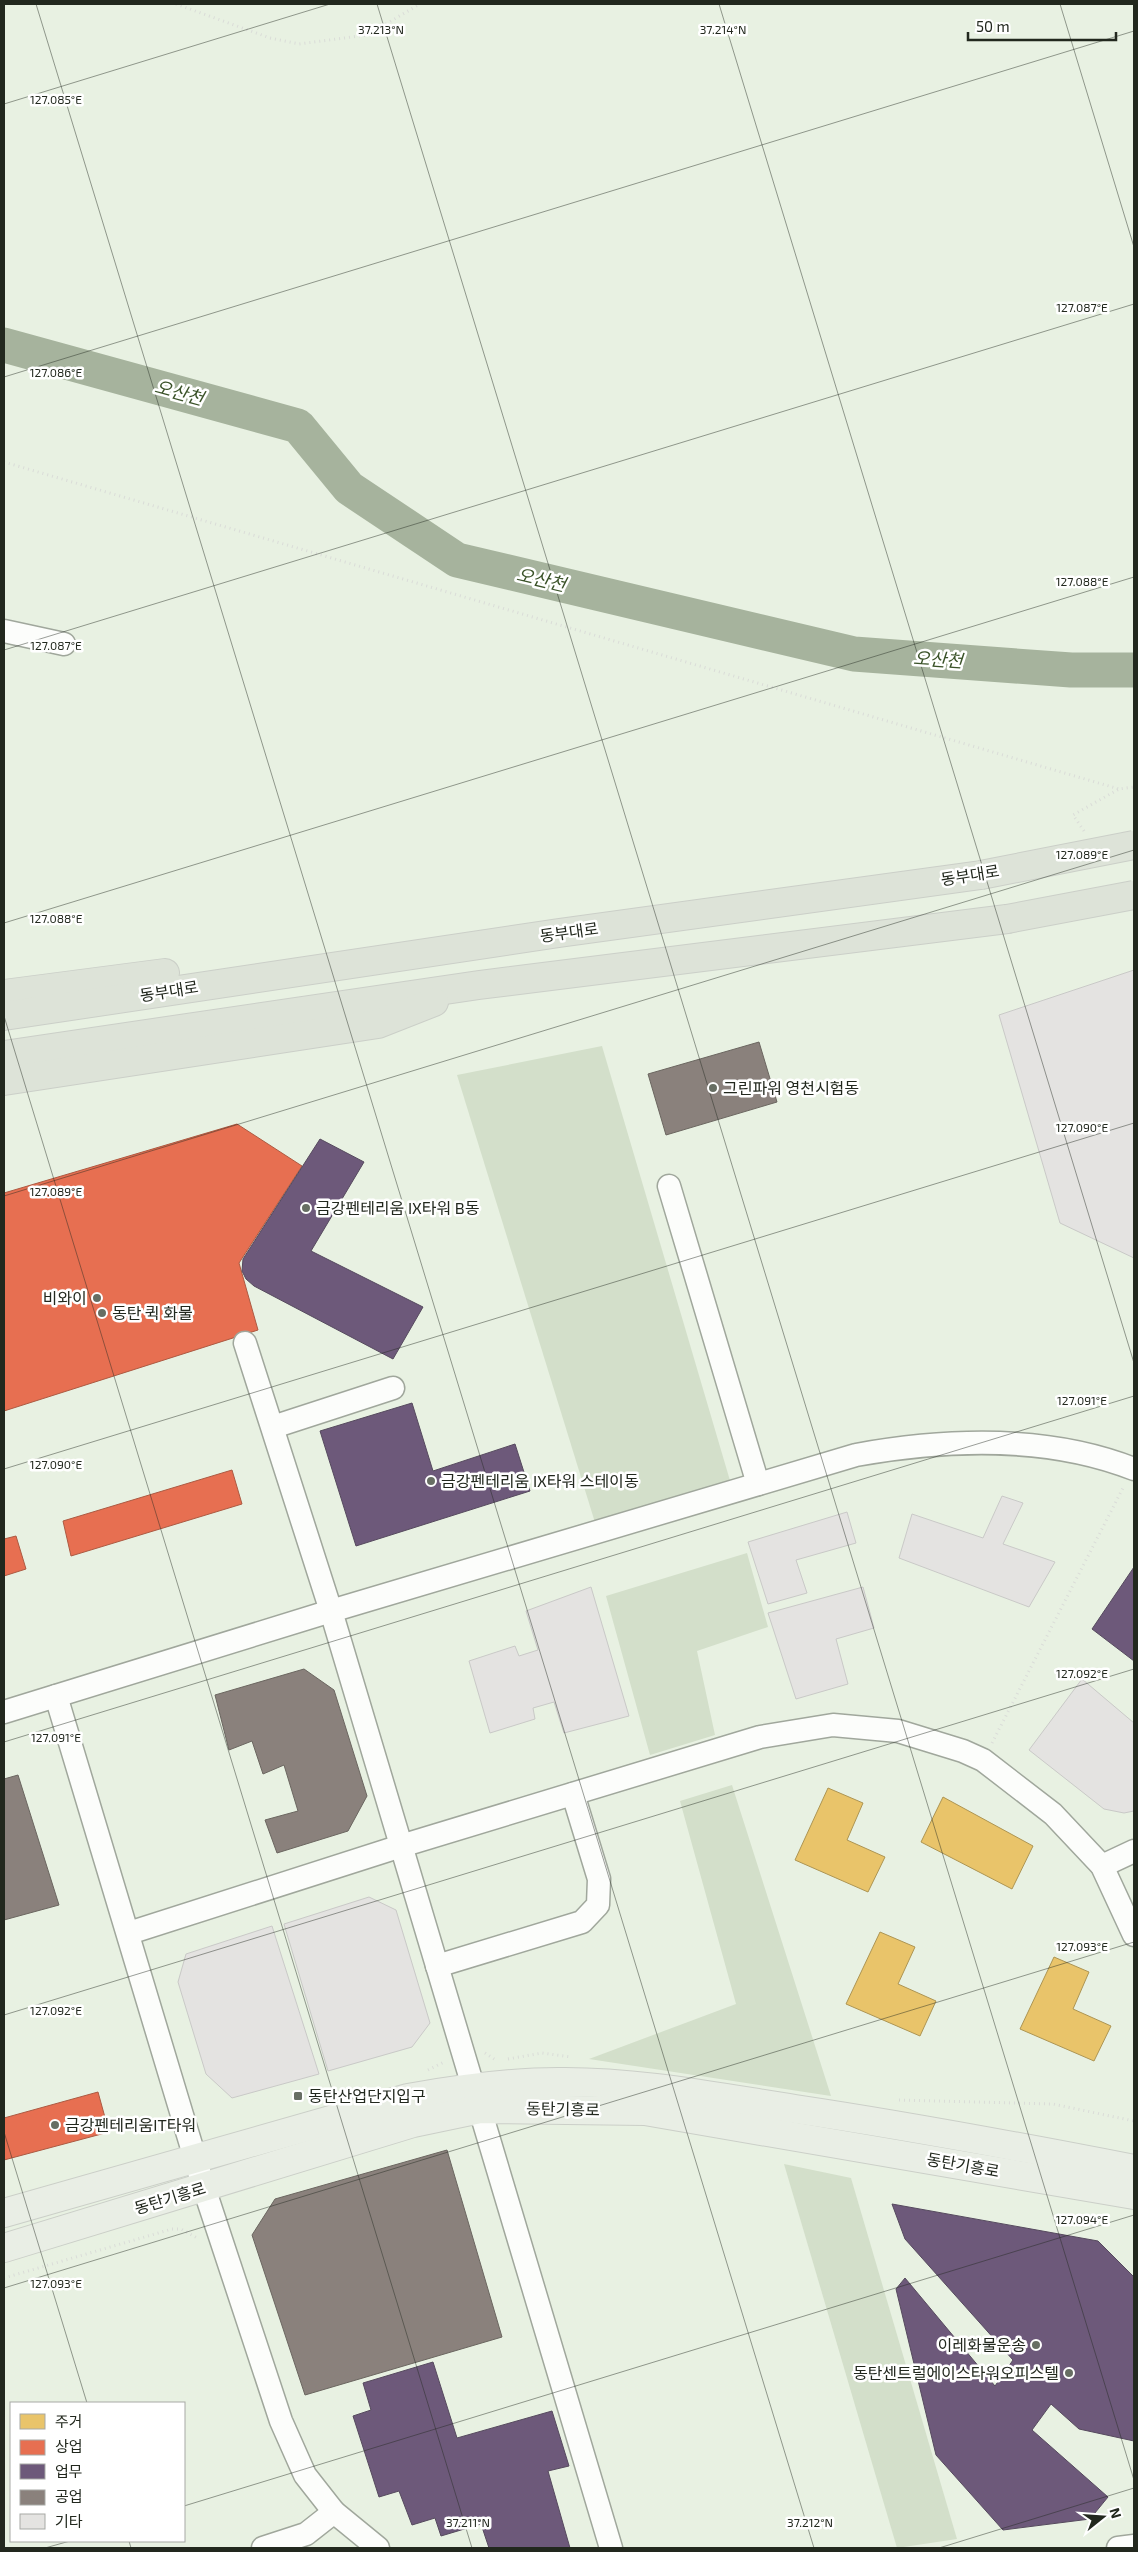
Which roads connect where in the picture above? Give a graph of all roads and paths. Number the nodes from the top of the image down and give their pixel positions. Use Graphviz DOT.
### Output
graph roads {
  1 [pos="176,4"];
  2 [pos="420,4"];
  3 [pos="4,462"];
  4 [pos="4,631"];
  5 [pos="64,644"];
  6 [pos="1134,787"];
  7 [pos="1119,789"];
  8 [pos="1073,815"];
  9 [pos="1134,845"];
  10 [pos="1134,895"];
  11 [pos="559,933"];
  12 [pos="479,985"];
  13 [pos="4,994"];
  14 [pos="4,1016"];
  15 [pos="4,1055"];
  16 [pos="4,1081"];
  17 [pos="669,1186"];
  18 [pos="245,1342"];
  19 [pos="393,1388"];
  20 [pos="273,1427"];
  21 [pos="1134,1467"];
  22 [pos="758,1484"];
  23 [pos="331,1611"];
  24 [pos="56,1696"];
  25 [pos="4,1712"];
  26 [pos="983,1760"];
  27 [pos="573,1794"];
  28 [pos="402,1846"];
  29 [pos="1134,1851"];
  30 [pos="1102,1866"];
  31 [pos="129,1933"];
  32 [pos="1134,1935"];
  33 [pos="437,1966"];
  34 [pos="476,2098"];
  35 [pos="195,2158"];
  36 [pos="1134,2168"];
  37 [pos="204,2188"];
  38 [pos="1134,2195"];
  39 [pos="4,2213"];
  40 [pos="201,2240"];
  41 [pos="4,2248"];
  42 [pos="4,2278"];
  43 [pos="334,2512"];
  44 [pos="1134,2546"];
  45 [pos="263,2548"];
  46 [pos="378,2548"];
  47 [pos="611,2548"];
  48 [pos="1118,2548"];
  1 -- 2 [label="path"];
  3 -- 7 [label="path"];
  4 -- 5 [label="street"];
  6 -- 7 [label="path"];
  7 -- 8 [label="path"];
  9 -- 11 [label="highway, 동부대로, bridge"];
  10 -- 12 [label="highway, bridge"];
  11 -- 13 [label="highway"];
  11 -- 14 [label="highway, 동부대로"];
  12 -- 15 [label="highway"];
  12 -- 16 [label="highway"];
  17 -- 22 [label="street"];
  18 -- 20 [label="street"];
  19 -- 20 [label="street"];
  20 -- 23 [label="street"];
  21 -- 22 [label="street"];
  21 -- 26 [label="path"];
  22 -- 23 [label="street"];
  23 -- 24 [label="street"];
  23 -- 28 [label="street"];
  24 -- 25 [label="street"];
  24 -- 31 [label="street"];
  26 -- 27 [label="street"];
  26 -- 30 [label="street"];
  27 -- 28 [label="street"];
  27 -- 33 [label="street"];
  28 -- 31 [label="street"];
  28 -- 33 [label="street"];
  29 -- 30 [label="street"];
  30 -- 32 [label="street"];
  31 -- 35 [label="street"];
  33 -- 34 [label="street"];
  34 -- 35 [label="main road, 동탄기흥로"];
  34 -- 36 [label="main road, 동탄기흥로"];
  34 -- 37 [label="main road, 동탄기흥로"];
  34 -- 38 [label="main road, 동탄기흥로"];
  34 -- 47 [label="street"];
  35 -- 37 [label="street"];
  35 -- 39 [label="main road, 동탄기흥로"];
  37 -- 41 [label="main road, 동탄기흥로"];
  37 -- 43 [label="street"];
  40 -- 42 [label="path"];
  43 -- 45 [label="street"];
  43 -- 46 [label="street"];
  44 -- 48 [label="street"];
}
